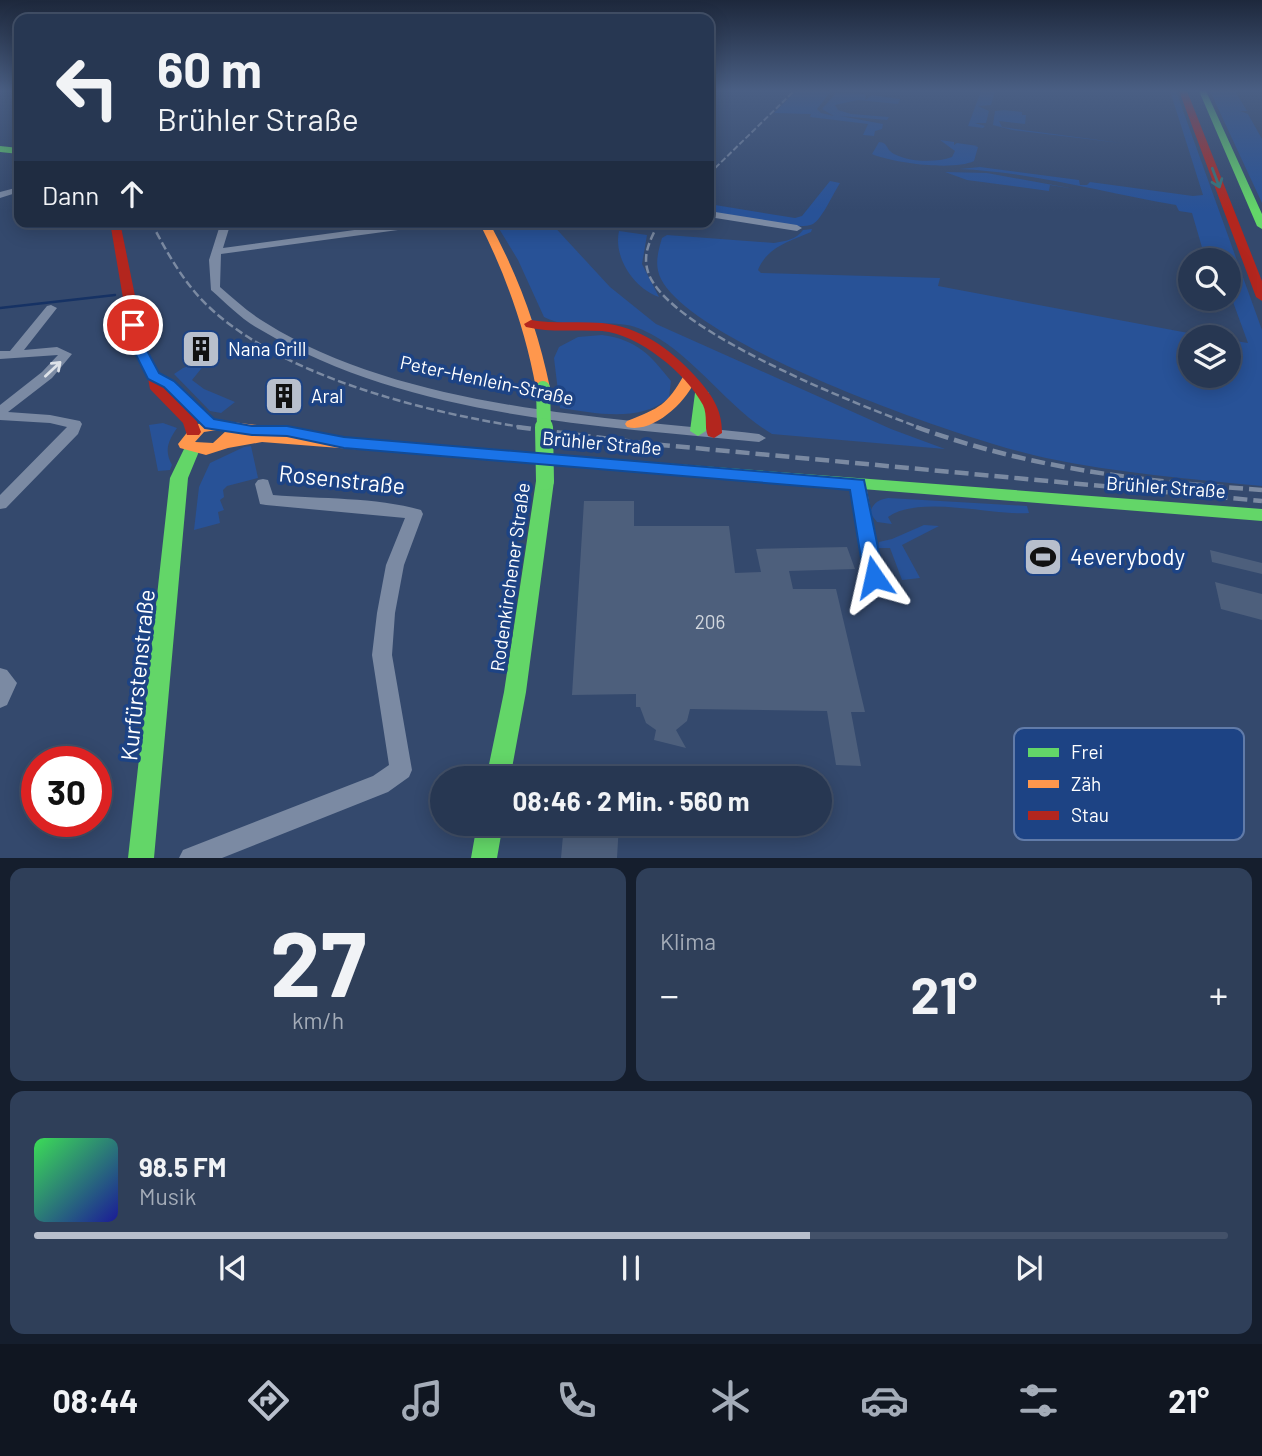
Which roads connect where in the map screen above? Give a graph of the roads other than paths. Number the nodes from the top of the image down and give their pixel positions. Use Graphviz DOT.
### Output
graph roads {
  1 [pos="1198,131"];
  2 [pos="1220,131"];
  3 [pos="714,215"];
  4 [pos="1262,226"];
  5 [pos="116,228"];
  6 [pos="224,228"];
  7 [pos="374,228"];
  8 [pos="484,228"];
  9 [pos="797,228"];
  10 [pos="216,252"];
  11 [pos="1262,297"];
  12 [pos="51,308"];
  13 [pos="531,324"];
  14 [pos="579,329"];
  15 [pos="7,354"];
  16 [pos="538,354"];
  17 [pos="155,378"];
  18 [pos="689,378"];
  19 [pos="0,414"];
  20 [pos="210,424"];
  21 [pos="633,425"];
  22 [pos="193,432"];
  23 [pos="706,432"];
  24 [pos="229,435"];
  25 [pos="759,438"];
  26 [pos="199,450"];
  27 [pos="263,484"];
  28 [pos="858,485"];
  29 [pos="0,504"];
  30 [pos="1262,515"];
  31 [pos="874,577"];
  32 [pos="0,676"];
  33 [pos="0,699"];
  34 [pos="501,766"];
  35 [pos="488,836"];
  36 [pos="141,858"];
  37 [pos="191,858"];
  38 [pos="484,858"];
  1 -- 11 [label="main road, one-way"];
  2 -- 4 [label="main road"];
  3 -- 9 [label="street"];
  5 -- 17 [label="main road"];
  6 -- 10 [label="street, Peter-Henlein-Straße"];
  7 -- 10 [label="street"];
  8 -- 13 [label="main road, Rodenkirchener Straße"];
  10 -- 21 [label="street, Peter-Henlein-Straße"];
  12 -- 15 [label="street"];
  13 -- 14 [label="main road"];
  13 -- 16 [label="main road, Rodenkirchener Straße"];
  14 -- 16 [label="main road"];
  14 -- 18 [label="main road"];
  19 -- 15 [label="street, one-way"];
  16 -- 34 [label="main road, Rodenkirchener Straße, bridge"];
  17 -- 20 [label="main road"];
  17 -- 22 [label="main road"];
  18 -- 21 [label="main road"];
  18 -- 23 [label="main road"];
  19 -- 29 [label="street"];
  20 -- 22 [label="main road"];
  20 -- 24 [label="main road, Brühler Straße"];
  21 -- 23 [label="street, Peter-Henlein-Straße"];
  22 -- 26 [label="main road, Kurfürstenstraße"];
  23 -- 25 [label="street, Peter-Henlein-Straße"];
  24 -- 26 [label="main road"];
  24 -- 28 [label="main road, Brühler Straße"];
  26 -- 36 [label="main road, Kurfürstenstraße"];
  27 -- 37 [label="street, Rosenstraße"];
  28 -- 30 [label="main road, Brühler Straße"];
  28 -- 31 [label="street"];
  32 -- 33 [label="street"];
  35 -- 38 [label="main road"];
}
